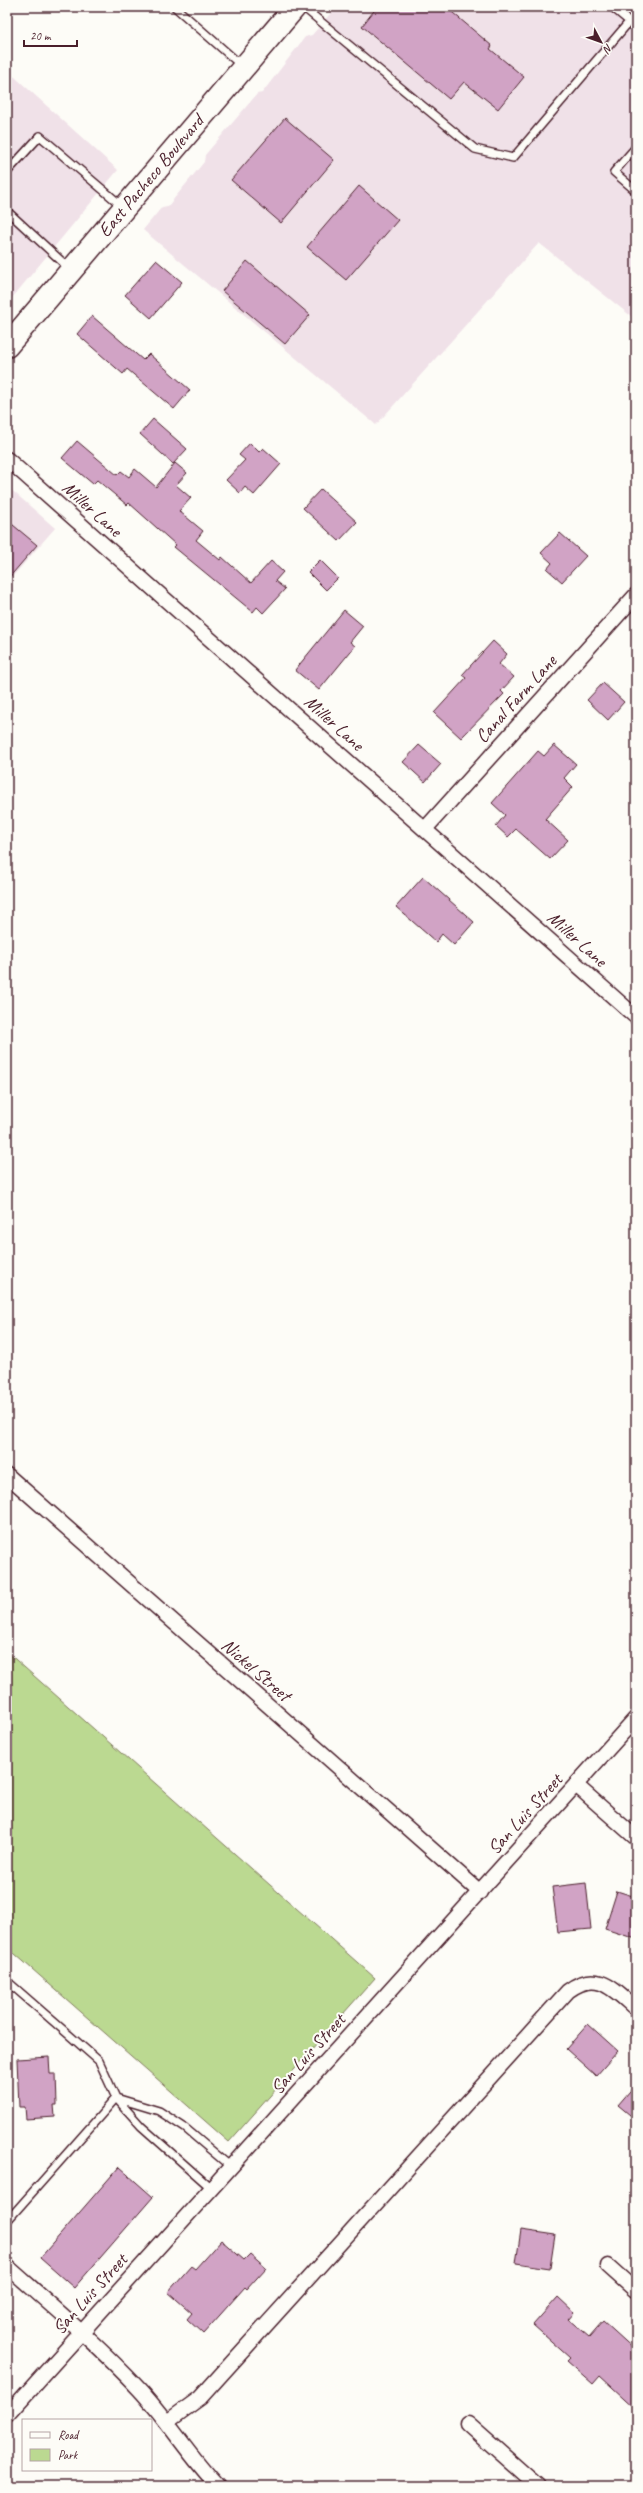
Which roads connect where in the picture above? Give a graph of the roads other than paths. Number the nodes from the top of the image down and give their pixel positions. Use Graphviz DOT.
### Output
graph roads {
  1 [pos="176,7"];
  2 [pos="295,7"];
  3 [pos="303,7"];
  4 [pos="612,7"];
  5 [pos="629,22"];
  6 [pos="636,27"];
  7 [pos="243,67"];
  8 [pos="636,147"];
  9 [pos="7,172"];
  10 [pos="636,191"];
  11 [pos="124,208"];
  12 [pos="7,211"];
  13 [pos="71,270"];
  14 [pos="7,346"];
  15 [pos="7,459"];
  16 [pos="636,595"];
  17 [pos="425,829"];
  18 [pos="636,1017"];
  19 [pos="7,1475"];
  20 [pos="636,1718"];
  21 [pos="576,1785"];
  22 [pos="636,1838"];
  23 [pos="480,1892"];
  24 [pos="7,1980"];
  25 [pos="636,2009"];
  26 [pos="116,2098"];
  27 [pos="231,2167"];
  28 [pos="211,2188"];
  29 [pos="7,2221"];
  30 [pos="7,2266"];
  31 [pos="608,2266"];
  32 [pos="636,2291"];
  33 [pos="81,2333"];
  34 [pos="7,2415"];
  35 [pos="167,2422"];
  36 [pos="468,2424"];
  37 [pos="218,2486"];
  38 [pos="538,2486"];
  1 -- 7 [label="lane"];
  2 -- 7 [label="highway, East Pacheco Boulevard"];
  3 -- 5 [label="lane"];
  4 -- 5 [label="lane"];
  5 -- 6 [label="lane"];
  7 -- 11 [label="highway, East Pacheco Boulevard"];
  8 -- 10 [label="lane"];
  9 -- 11 [label="lane"];
  11 -- 13 [label="highway, East Pacheco Boulevard"];
  12 -- 13 [label="lane"];
  13 -- 14 [label="highway, East Pacheco Boulevard"];
  15 -- 17 [label="street, Miller Lane"];
  16 -- 17 [label="street, Canal Farm Lane"];
  17 -- 18 [label="street, Miller Lane"];
  19 -- 23 [label="street, Nickel Street"];
  20 -- 21 [label="street, San Luis Street"];
  21 -- 22 [label="street"];
  21 -- 23 [label="street, San Luis Street"];
  23 -- 27 [label="street, San Luis Street"];
  24 -- 26 [label="lane"];
  25 -- 35 [label="street"];
  26 -- 27 [label="lane"];
  26 -- 28 [label="lane"];
  26 -- 29 [label="lane"];
  27 -- 28 [label="street, San Luis Street"];
  28 -- 33 [label="street, San Luis Street"];
  30 -- 33 [label="street"];
  31 -- 32 [label="street"];
  33 -- 34 [label="street, San Luis Street"];
  33 -- 35 [label="street"];
  35 -- 37 [label="street"];
  36 -- 38 [label="street"];
}
